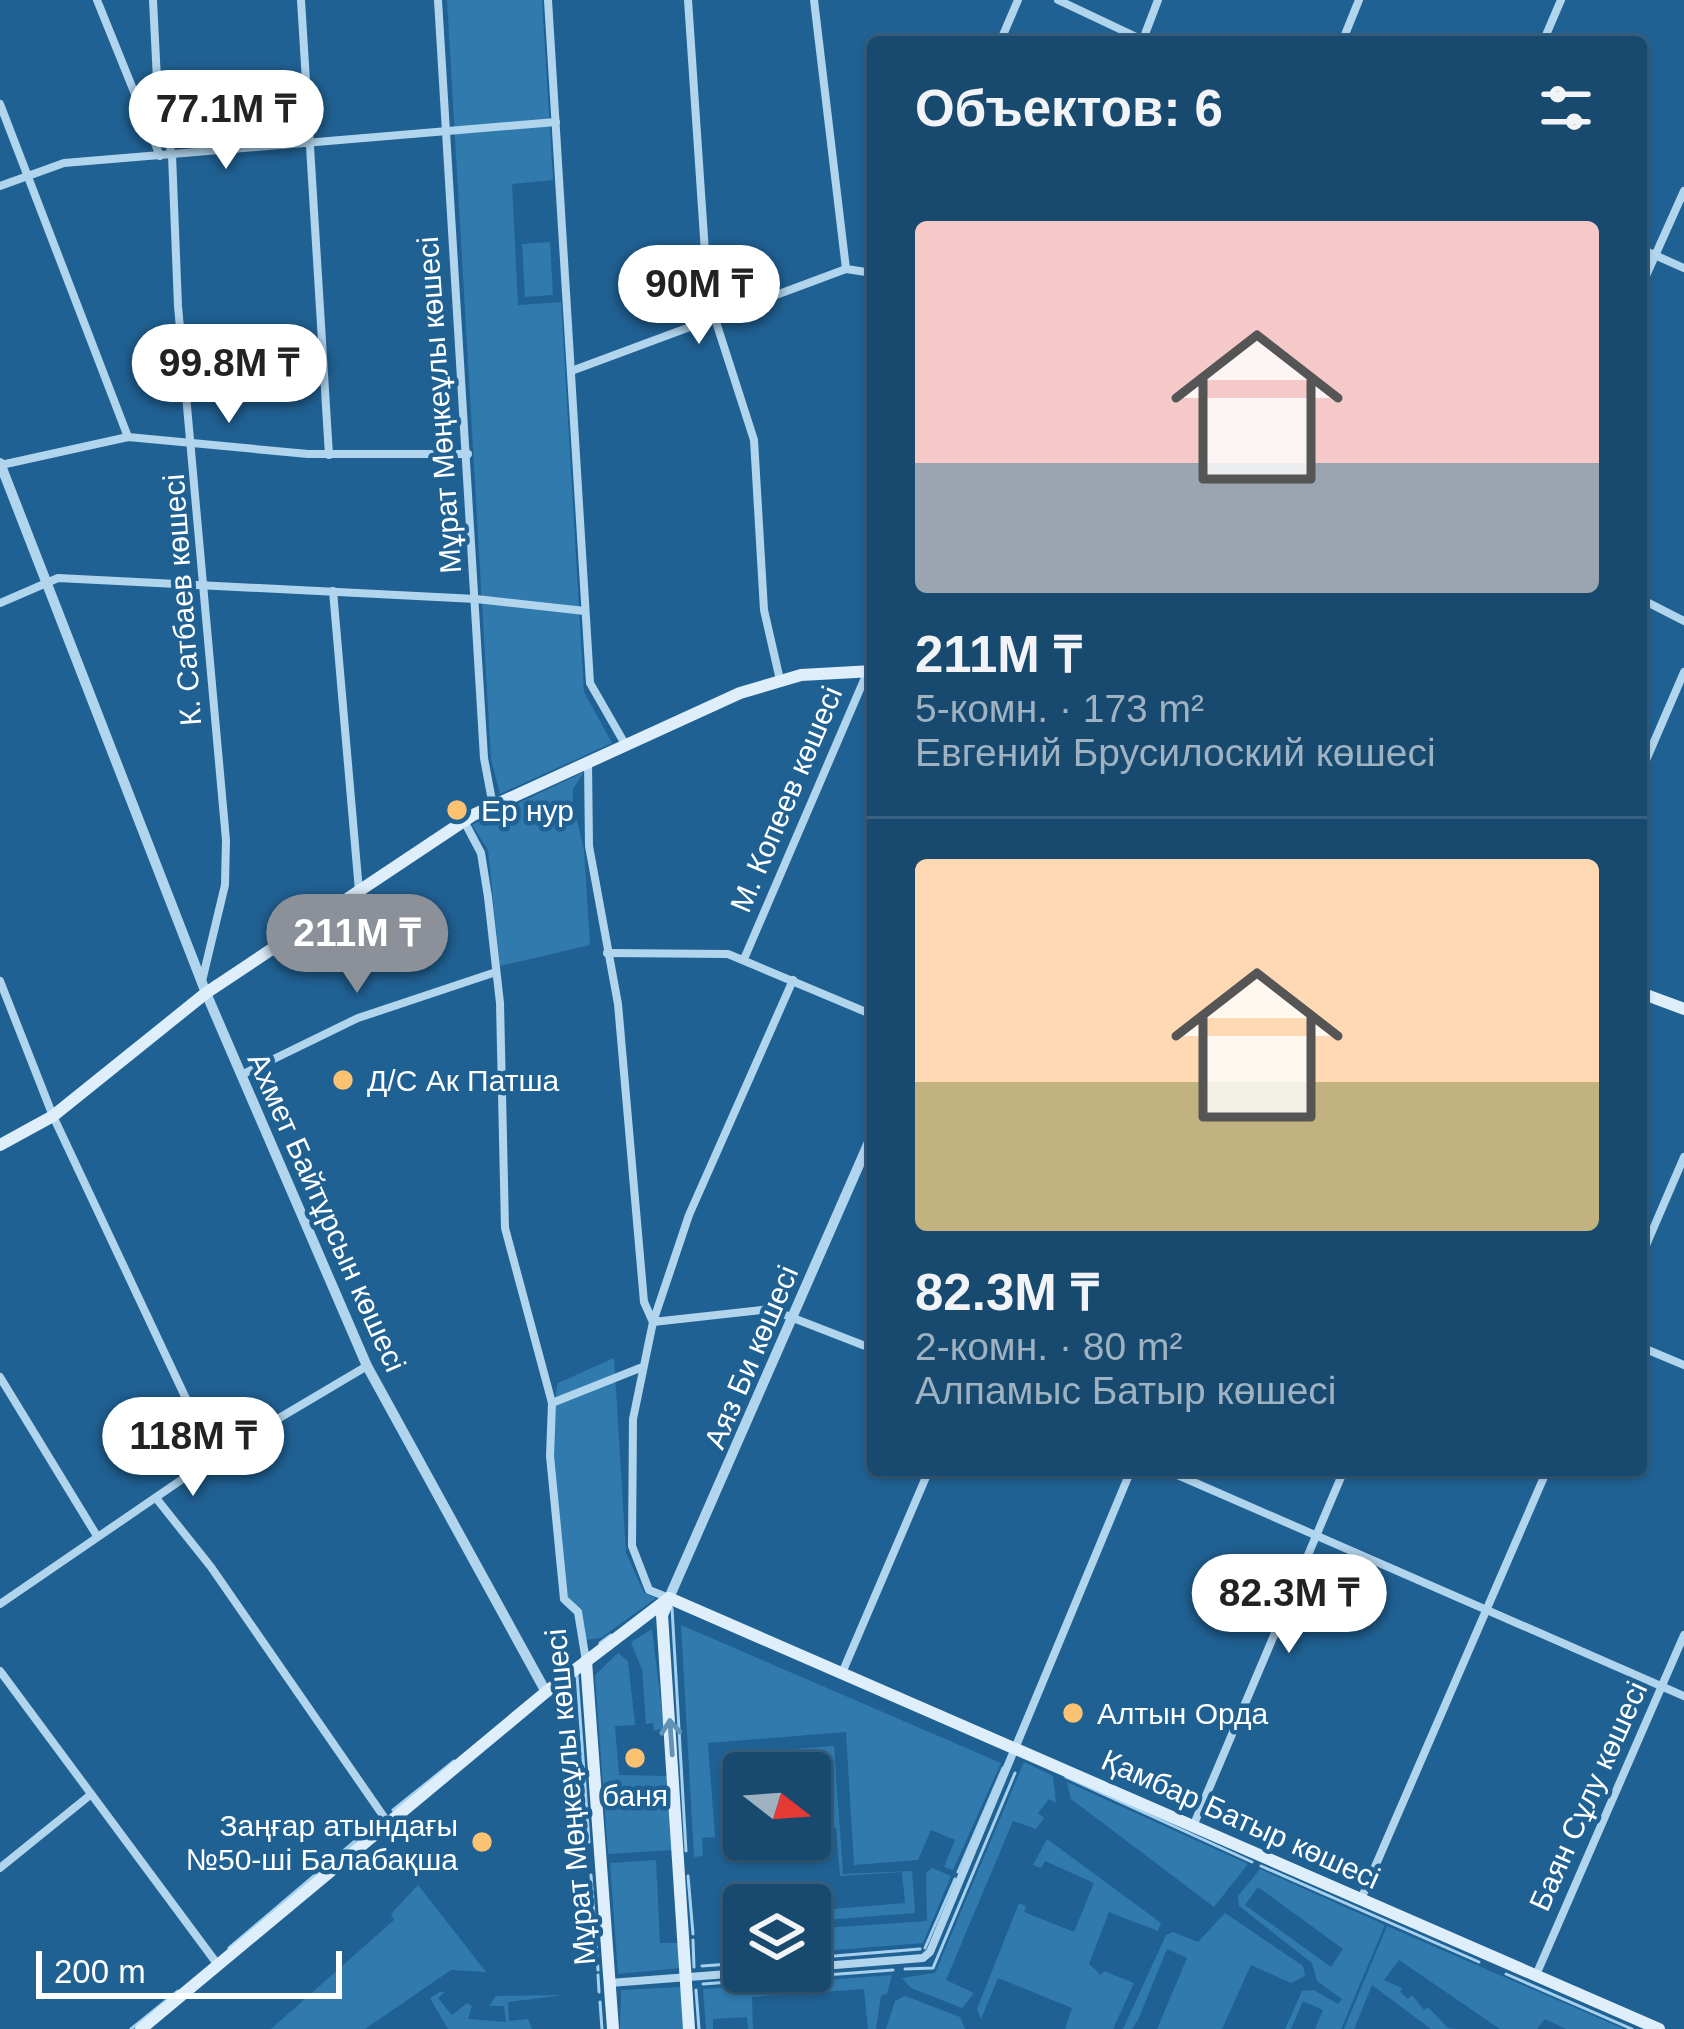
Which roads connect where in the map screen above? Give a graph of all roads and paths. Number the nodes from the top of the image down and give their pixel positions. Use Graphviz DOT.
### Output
graph roads {
  1 [pos="97,0"];
  2 [pos="153,0"];
  3 [pos="302,0"];
  4 [pos="439,0"];
  5 [pos="548,0"];
  6 [pos="688,0"];
  7 [pos="814,0"];
  8 [pos="1018,0"];
  9 [pos="1058,0"];
  10 [pos="1158,0"];
  11 [pos="1359,0"];
  12 [pos="1561,0"];
  13 [pos="1003,36"];
  14 [pos="1134,36"];
  15 [pos="1146,36"];
  16 [pos="1344,36"];
  17 [pos="1546,36"];
  18 [pos="0,104"];
  19 [pos="556,122"];
  20 [pos="446,132"];
  21 [pos="313,142"];
  22 [pos="172,155"];
  23 [pos="160,156"];
  24 [pos="27,176"];
  25 [pos="0,186"];
  26 [pos="1684,190"];
  27 [pos="1647,252"];
  28 [pos="1655,255"];
  29 [pos="1684,268"];
  30 [pos="846,269"];
  31 [pos="867,272"];
  32 [pos="1647,273"];
  33 [pos="714,322"];
  34 [pos="574,370"];
  35 [pos="128,437"];
  36 [pos="195,445"];
  37 [pos="468,454"];
  38 [pos="329,455"];
  39 [pos="0,464"];
  40 [pos="203,583"];
  41 [pos="47,585"];
  42 [pos="333,591"];
  43 [pos="476,599"];
  44 [pos="1647,602"];
  45 [pos="0,603"];
  46 [pos="585,610"];
  47 [pos="1684,621"];
  48 [pos="867,667"];
  49 [pos="1684,672"];
  50 [pos="867,675"];
  51 [pos="780,680"];
  52 [pos="625,743"];
  53 [pos="1647,758"];
  54 [pos="589,761"];
  55 [pos="493,806"];
  56 [pos="464,821"];
  57 [pos="359,891"];
  58 [pos="607,953"];
  59 [pos="744,959"];
  60 [pos="496,972"];
  61 [pos="793,980"];
  62 [pos="0,981"];
  63 [pos="204,987"];
  64 [pos="1647,995"];
  65 [pos="1684,1009"];
  66 [pos="867,1012"];
  67 [pos="241,1076"];
  68 [pos="53,1116"];
  69 [pos="0,1145"];
  70 [pos="867,1147"];
  71 [pos="1684,1156"];
  72 [pos="1647,1242"];
  73 [pos="795,1315"];
  74 [pos="653,1322"];
  75 [pos="867,1346"];
  76 [pos="1647,1349"];
  77 [pos="1684,1365"];
  78 [pos="367,1366"];
  79 [pos="641,1367"];
  80 [pos="0,1377"];
  81 [pos="552,1403"];
  82 [pos="214,1458"];
  83 [pos="926,1476"];
  84 [pos="1129,1476"];
  85 [pos="1179,1476"];
  86 [pos="1341,1476"];
  87 [pos="1544,1476"];
  88 [pos="156,1498"];
  89 [pos="97,1536"];
  90 [pos="1315,1539"];
  91 [pos="670,1598"];
  92 [pos="0,1604"];
  93 [pos="1486,1610"];
  94 [pos="647,1615"];
  95 [pos="663,1628"];
  96 [pos="1684,1635"];
  97 [pos="586,1661"];
  98 [pos="0,1670"];
  99 [pos="842,1675"];
  100 [pos="1662,1686"];
  101 [pos="546,1692"];
  102 [pos="1684,1696"];
  103 [pos="1018,1747"];
  104 [pos="88,1796"];
  105 [pos="1194,1824"];
  106 [pos="382,1827"];
  107 [pos="0,1868"];
  108 [pos="1360,1899"];
  109 [pos="218,1965"];
  110 [pos="831,1965"];
  111 [pos="723,1975"];
  112 [pos="1536,1975"];
  113 [pos="686,1978"];
  114 [pos="610,1992"];
  115 [pos="141,2029"];
  116 [pos="613,2029"];
  117 [pos="689,2029"];
  118 [pos="1659,2029"];
  1 -- 23 [label="street"];
  2 -- 22 [label="street, К. Сатбаев көшесі"];
  3 -- 21 [label="street"];
  4 -- 20 [label="street, Мұрат Мөңкеұлы көшесі"];
  5 -- 19 [label="street"];
  6 -- 33 [label="street"];
  7 -- 30 [label="street"];
  8 -- 13 [label="street"];
  9 -- 14 [label="street"];
  10 -- 15 [label="street"];
  11 -- 16 [label="street"];
  12 -- 17 [label="street"];
  18 -- 24 [label="street"];
  19 -- 20 [label="street"];
  19 -- 34 [label="street"];
  20 -- 21 [label="street"];
  20 -- 37 [label="street, Мұрат Мөңкеұлы көшесі"];
  21 -- 22 [label="street"];
  21 -- 38 [label="street"];
  22 -- 23 [label="street"];
  22 -- 36 [label="street, К. Сатбаев көшесі"];
  23 -- 24 [label="street"];
  24 -- 25 [label="street"];
  24 -- 35 [label="street"];
  26 -- 28 [label="street"];
  27 -- 28 [label="street"];
  28 -- 29 [label="street"];
  28 -- 32 [label="street"];
  30 -- 31 [label="street"];
  30 -- 33 [label="street"];
  33 -- 34 [label="street"];
  33 -- 51 [label="street"];
  34 -- 46 [label="street"];
  35 -- 36 [label="street"];
  35 -- 39 [label="street"];
  36 -- 38 [label="street"];
  36 -- 40 [label="street, К. Сатбаев көшесі"];
  37 -- 38 [label="street"];
  37 -- 43 [label="street, Мұрат Мөңкеұлы көшесі"];
  39 -- 41 [label="street, Ахмет Байтұрсын көшесі"];
  40 -- 41 [label="street"];
  40 -- 42 [label="street"];
  40 -- 63 [label="street, К. Сатбаев көшесі"];
  41 -- 45 [label="street"];
  41 -- 63 [label="street, Ахмет Байтұрсын көшесі"];
  42 -- 43 [label="street"];
  42 -- 57 [label="street"];
  43 -- 46 [label="street"];
  43 -- 55 [label="street, Мұрат Мөңкеұлы көшесі"];
  44 -- 47 [label="street"];
  46 -- 52 [label="street"];
  48 -- 51 [label="main road"];
  49 -- 53 [label="street"];
  50 -- 59 [label="street, М. Копеев көшесі"];
  51 -- 52 [label="main road"];
  52 -- 54 [label="main road"];
  54 -- 55 [label="main road"];
  54 -- 58 [label="street"];
  55 -- 56 [label="main road"];
  56 -- 57 [label="main road"];
  56 -- 60 [label="street, Мұрат Мөңкеұлы көшесі"];
  57 -- 63 [label="main road"];
  58 -- 59 [label="street"];
  58 -- 74 [label="street"];
  59 -- 61 [label="street"];
  60 -- 67 [label="street"];
  60 -- 81 [label="street, Мұрат Мөңкеұлы көшесі"];
  61 -- 66 [label="street"];
  61 -- 74 [label="street"];
  62 -- 68 [label="street"];
  63 -- 67 [label="street, Ахмет Байтұрсын көшесі"];
  63 -- 68 [label="main road"];
  64 -- 65 [label="main road"];
  67 -- 78 [label="street, Ахмет Байтұрсын көшесі"];
  68 -- 69 [label="main road"];
  68 -- 82 [label="street"];
  70 -- 73 [label="street, Аяз Би көшесі"];
  71 -- 72 [label="street"];
  73 -- 74 [label="street"];
  73 -- 75 [label="street"];
  73 -- 91 [label="street, Аяз Би көшесі"];
  74 -- 79 [label="street"];
  76 -- 77 [label="street"];
  78 -- 82 [label="street"];
  78 -- 101 [label="street, Ахмет Байтұрсын көшесі"];
  79 -- 81 [label="street"];
  79 -- 91 [label="street"];
  80 -- 89 [label="street"];
  81 -- 97 [label="street, Мұрат Мөңкеұлы көшесі"];
  82 -- 88 [label="street"];
  83 -- 99 [label="street"];
  84 -- 103 [label="street"];
  85 -- 90 [label="street"];
  86 -- 90 [label="street"];
  87 -- 93 [label="street"];
  88 -- 89 [label="street"];
  88 -- 106 [label="street"];
  89 -- 92 [label="street"];
  90 -- 93 [label="street"];
  90 -- 105 [label="street"];
  91 -- 94 [label="main road"];
  91 -- 95 [label="main road"];
  91 -- 99 [label="main road, Қамбар Батыр көшесі"];
  93 -- 100 [label="street"];
  93 -- 108 [label="street"];
  94 -- 95 [label="main road"];
  94 -- 97 [label="main road"];
  113 -- 95 [label="main road, one-way"];
  96 -- 100 [label="street, Баян Сұлу көшесі"];
  97 -- 101 [label="main road"];
  97 -- 114 [label="main road, Мұрат Мөңкеұлы көшесі"];
  98 -- 104 [label="street"];
  99 -- 103 [label="main road, Қамбар Батыр көшесі"];
  100 -- 102 [label="street"];
  100 -- 112 [label="street, Баян Сұлу көшесі"];
  101 -- 106 [label="main road"];
  103 -- 105 [label="main road, Қамбар Батыр көшесі"];
  103 -- 110 [label="street"];
  104 -- 107 [label="street"];
  104 -- 109 [label="street"];
  105 -- 108 [label="main road, Қамбар Батыр көшесі"];
  106 -- 109 [label="main road"];
  108 -- 112 [label="main road, Қамбар Батыр көшесі"];
  109 -- 115 [label="main road"];
  111 -- 113 [label="street"];
  112 -- 118 [label="main road, Қамбар Батыр көшесі"];
  113 -- 114 [label="street"];
  113 -- 117 [label="main road"];
  114 -- 116 [label="main road, Мұрат Мөңкеұлы көшесі"];
}
